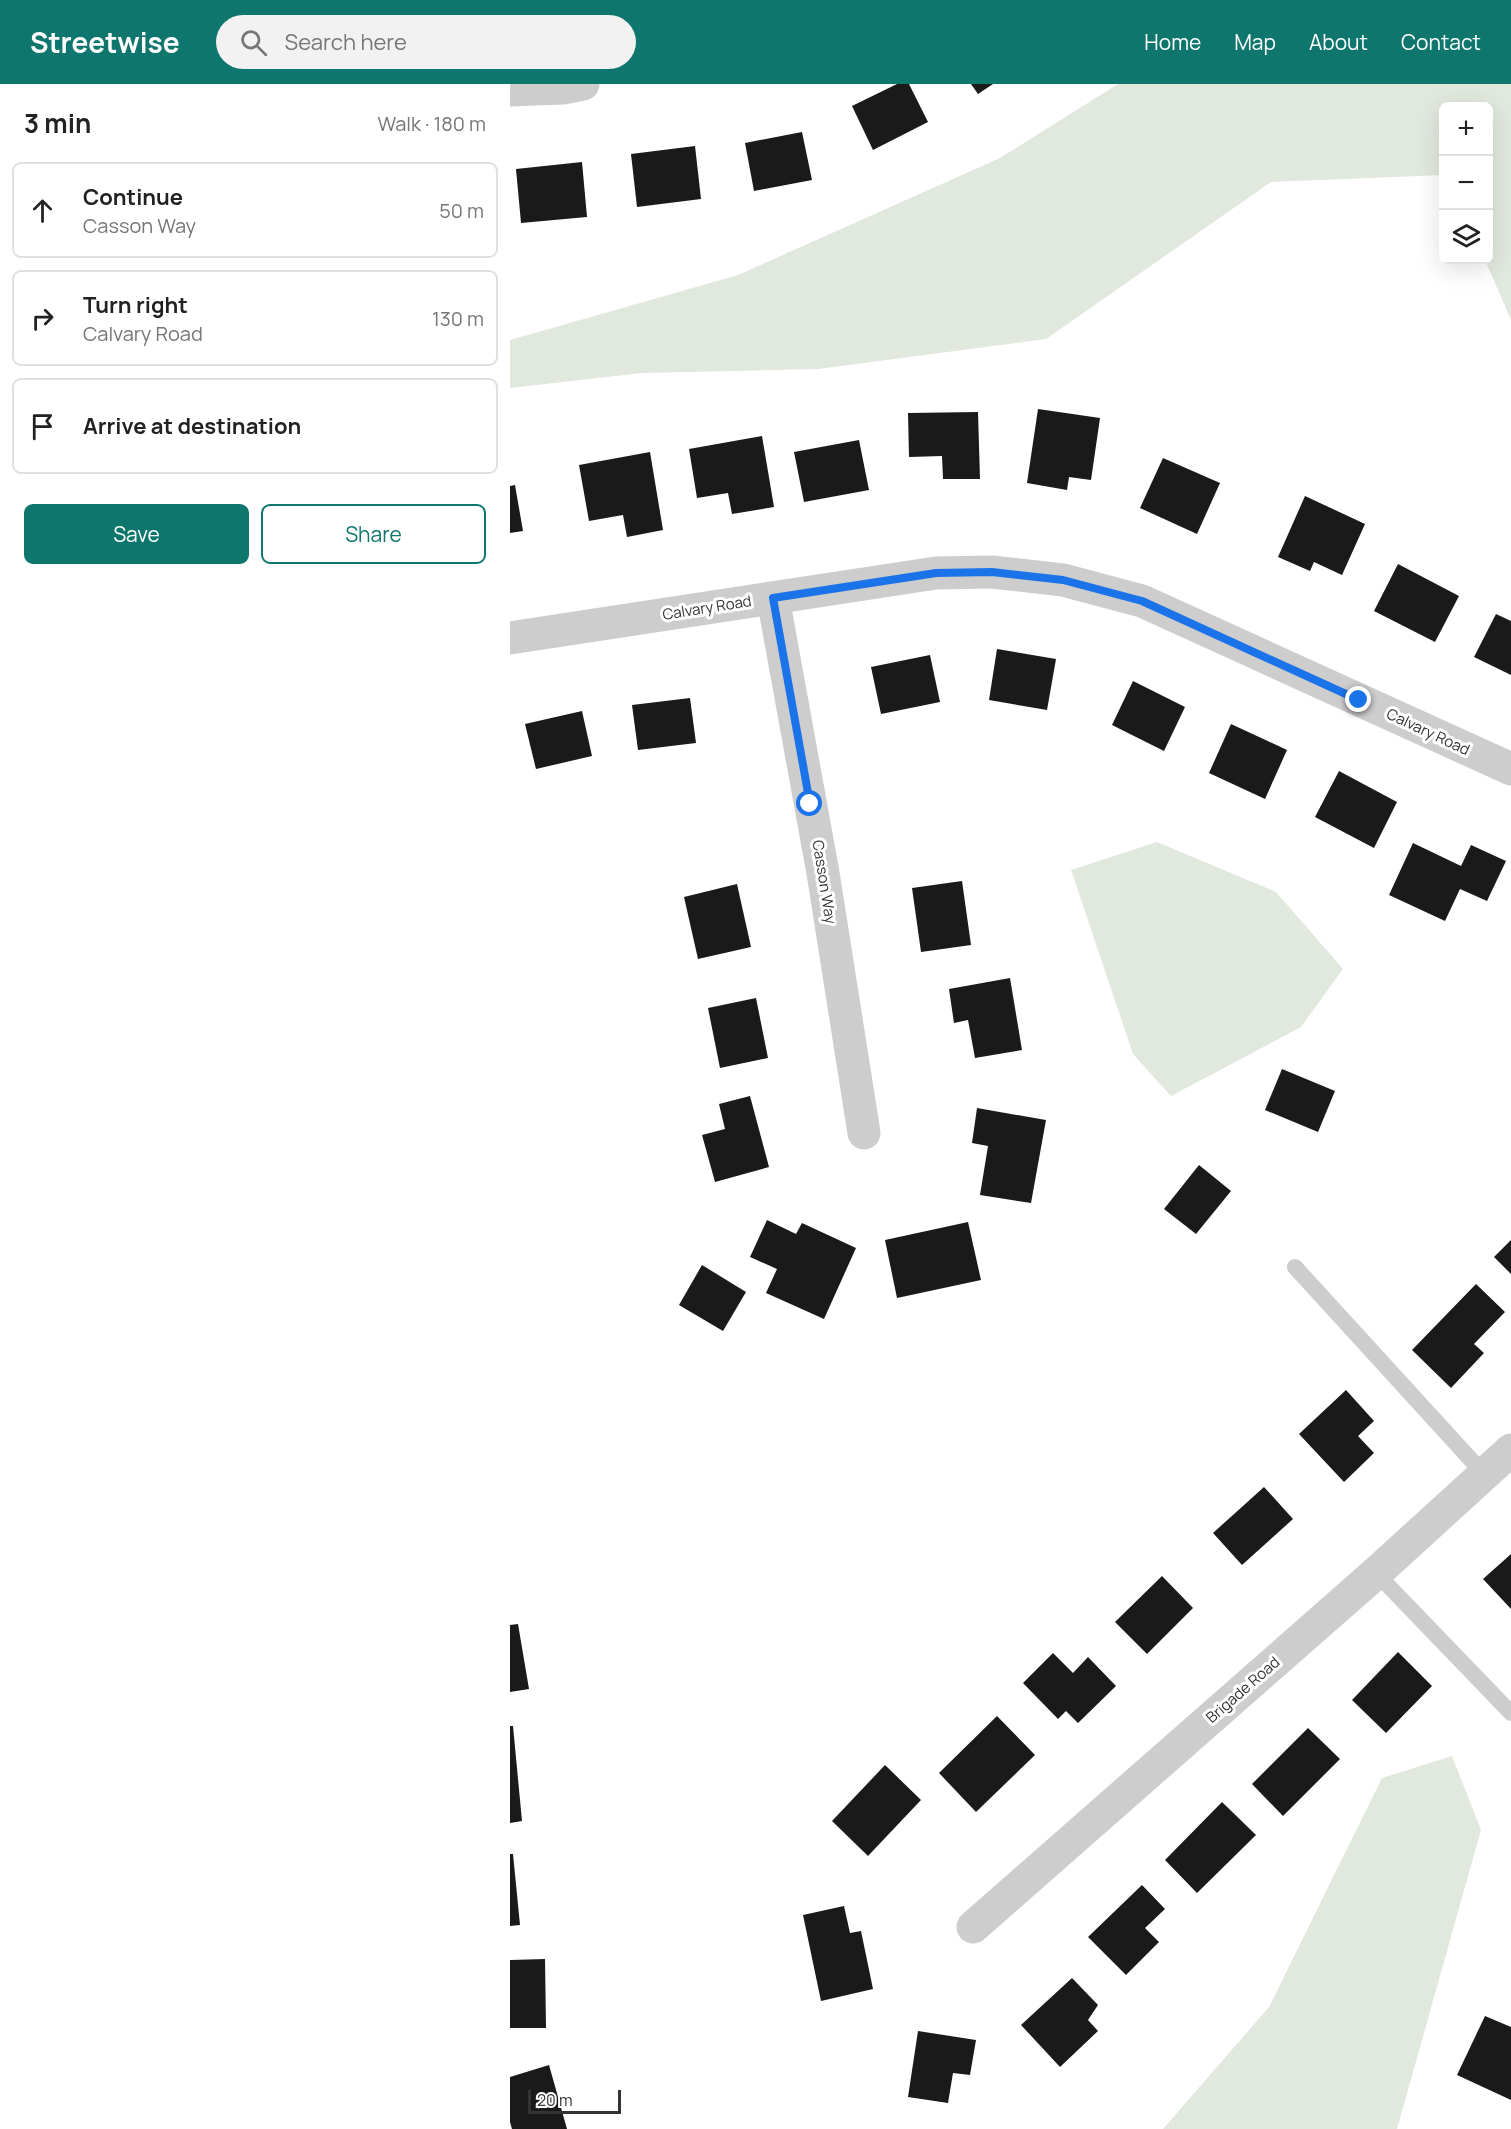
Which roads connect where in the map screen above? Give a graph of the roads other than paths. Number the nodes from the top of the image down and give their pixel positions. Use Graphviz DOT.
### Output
graph roads {
  1 [pos="583,84"];
  2 [pos="510,90"];
  3 [pos="773,598"];
  4 [pos="510,638"];
  5 [pos="1511,770"];
  6 [pos="864,1133"];
  7 [pos="1295,1267"];
  8 [pos="1511,1450"];
  9 [pos="1484,1474"];
  10 [pos="1376,1573"];
  11 [pos="1511,1713"];
  12 [pos="973,1927"];
  1 -- 2 [label="street"];
  3 -- 4 [label="street, Calvary Road"];
  3 -- 5 [label="street, Calvary Road"];
  3 -- 6 [label="street, Casson Way"];
  7 -- 9 [label="lane"];
  8 -- 9 [label="street, Brigade Road"];
  9 -- 10 [label="street, Brigade Road"];
  10 -- 11 [label="lane"];
  10 -- 12 [label="street, Brigade Road"];
}
